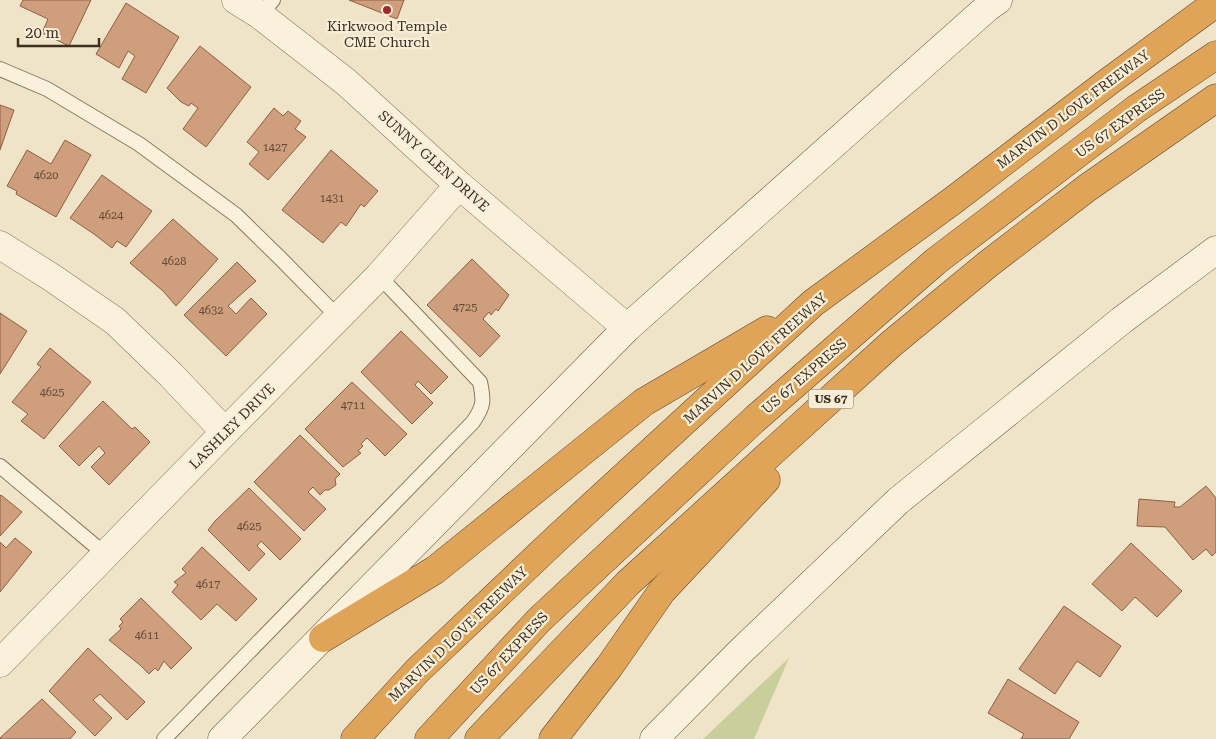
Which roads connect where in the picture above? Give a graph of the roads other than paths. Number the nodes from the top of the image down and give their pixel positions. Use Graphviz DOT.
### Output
graph roads {
  1 [pos="236,0"];
  2 [pos="990,2"];
  3 [pos="1216,3"];
  4 [pos="266,8"];
  5 [pos="1216,55"];
  6 [pos="0,69"];
  7 [pos="1216,98"];
  8 [pos="459,185"];
  9 [pos="0,245"];
  10 [pos="1216,250"];
  11 [pos="379,276"];
  12 [pos="813,303"];
  13 [pos="339,318"];
  14 [pos="627,328"];
  15 [pos="891,344"];
  16 [pos="225,432"];
  17 [pos="0,466"];
  18 [pos="106,555"];
  19 [pos="323,638"];
  20 [pos="0,663"];
  21 [pos="164,739"];
  22 [pos="222,739"];
  23 [pos="355,739"];
  24 [pos="429,739"];
  25 [pos="479,739"];
  26 [pos="553,739"];
  27 [pos="654,739"];
  1 -- 4 [label="main road, SUNNY GLEN DRIVE"];
  2 -- 14 [label="main road"];
  3 -- 12 [label="highway, MARVIN D LOVE FREEWAY"];
  4 -- 8 [label="main road, SUNNY GLEN DRIVE"];
  5 -- 24 [label="highway, US 67 EXPRESS"];
  6 -- 13 [label="lane"];
  7 -- 15 [label="highway, US 67"];
  8 -- 11 [label="main road, LASHLEY DRIVE"];
  8 -- 14 [label="main road, SUNNY GLEN DRIVE"];
  9 -- 16 [label="main road"];
  10 -- 27 [label="main road"];
  11 -- 13 [label="main road, LASHLEY DRIVE"];
  11 -- 21 [label="lane"];
  12 -- 19 [label="highway"];
  12 -- 23 [label="highway, MARVIN D LOVE FREEWAY"];
  13 -- 16 [label="main road, LASHLEY DRIVE"];
  14 -- 19 [label="main road"];
  15 -- 25 [label="highway, US 67"];
  15 -- 26 [label="highway"];
  16 -- 18 [label="main road, LASHLEY DRIVE"];
  17 -- 18 [label="lane"];
  18 -- 20 [label="main road, LASHLEY DRIVE"];
  19 -- 22 [label="main road"];
}
